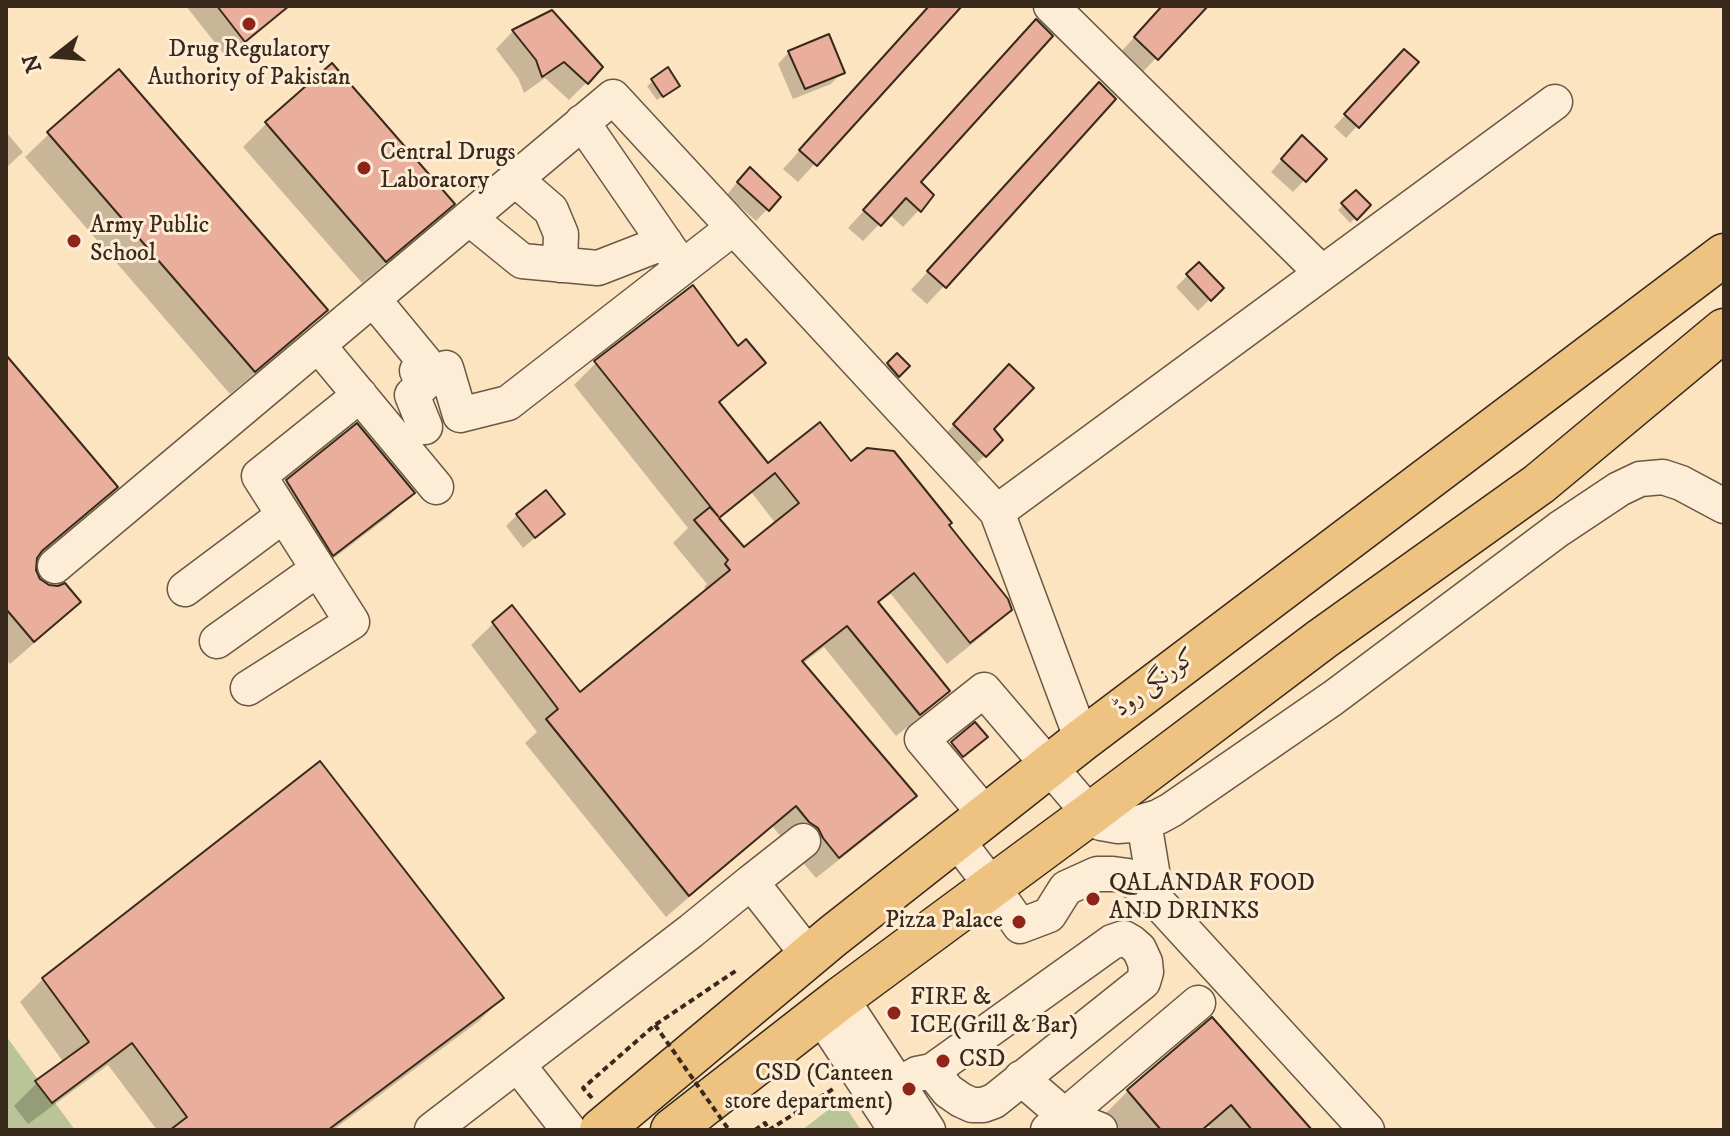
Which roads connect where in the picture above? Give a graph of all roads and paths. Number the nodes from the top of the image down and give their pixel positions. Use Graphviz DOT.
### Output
graph roads {
  1 [pos="1051,6"];
  2 [pos="1555,102"];
  3 [pos="582,122"];
  4 [pos="515,179"];
  5 [pos="469,218"];
  6 [pos="733,228"];
  7 [pos="673,255"];
  8 [pos="1724,255"];
  9 [pos="560,265"];
  10 [pos="1322,273"];
  11 [pos="373,299"];
  12 [pos="1724,330"];
  13 [pos="318,345"];
  14 [pos="446,368"];
  15 [pos="360,395"];
  16 [pos="425,427"];
  17 [pos="436,487"];
  18 [pos="1724,506"];
  19 [pos="997,512"];
  20 [pos="284,515"];
  21 [pos="55,566"];
  22 [pos="318,569"];
  23 [pos="185,589"];
  24 [pos="217,641"];
  25 [pos="248,688"];
  26 [pos="1082,740"];
  27 [pos="1049,766"];
  28 [pos="1090,814"];
  29 [pos="1144,822"];
  30 [pos="971,827"];
  31 [pos="803,841"];
  32 [pos="751,882"];
  33 [pos="992,886"];
  34 [pos="1157,901"];
  35 [pos="809,956"];
  36 [pos="743,966"];
  37 [pos="1198,1003"];
  38 [pos="831,1006"];
  39 [pos="655,1025"];
  40 [pos="518,1065"];
  41 [pos="932,1071"];
  42 [pos="1021,1078"];
  43 [pos="898,1085"];
  44 [pos="837,1086"];
  45 [pos="583,1088"];
  46 [pos="1056,1123"];
  47 [pos="432,1130"];
  48 [pos="569,1130"];
  49 [pos="601,1130"];
  50 [pos="672,1130"];
  51 [pos="729,1130"];
  52 [pos="755,1130"];
  53 [pos="896,1130"];
  54 [pos="928,1130"];
  55 [pos="1100,1130"];
  56 [pos="1367,1130"];
  1 -- 10 [label="street"];
  2 -- 10 [label="street"];
  3 -- 4 [label="street"];
  3 -- 6 [label="street"];
  3 -- 7 [label="street"];
  4 -- 5 [label="street"];
  4 -- 9 [label="street"];
  5 -- 9 [label="street"];
  5 -- 11 [label="street"];
  6 -- 7 [label="street"];
  6 -- 19 [label="street"];
  7 -- 9 [label="street"];
  7 -- 14 [label="street"];
  8 -- 26 [label="main road, کورنگی روڈ"];
  10 -- 19 [label="street"];
  11 -- 13 [label="street"];
  11 -- 16 [label="street"];
  12 -- 28 [label="main road"];
  13 -- 15 [label="street"];
  13 -- 21 [label="street"];
  15 -- 17 [label="street"];
  15 -- 20 [label="street"];
  18 -- 29 [label="street"];
  19 -- 26 [label="street"];
  20 -- 22 [label="street"];
  20 -- 23 [label="street"];
  22 -- 24 [label="street"];
  22 -- 25 [label="street"];
  26 -- 27 [label="main road, کورنگی روڈ"];
  27 -- 28 [label="street"];
  27 -- 30 [label="main road, کورنگی روڈ"];
  27 -- 30 [label="street"];
  28 -- 29 [label="street"];
  28 -- 33 [label="main road"];
  29 -- 34 [label="street"];
  30 -- 33 [label="street"];
  30 -- 35 [label="main road, کورنگی روڈ"];
  31 -- 32 [label="street"];
  32 -- 35 [label="street"];
  32 -- 40 [label="street"];
  33 -- 34 [label="street"];
  33 -- 38 [label="main road"];
  34 -- 56 [label="street"];
  35 -- 49 [label="main road, کورنگی روڈ"];
  36 -- 39 [label="path"];
  37 -- 46 [label="street"];
  38 -- 43 [label="street"];
  38 -- 50 [label="main road"];
  38 -- 53 [label="street"];
  39 -- 45 [label="path"];
  39 -- 51 [label="path, bridge"];
  40 -- 47 [label="street"];
  40 -- 48 [label="street"];
  41 -- 42 [label="street"];
  41 -- 42 [label="street"];
  41 -- 43 [label="street"];
  42 -- 46 [label="street"];
  43 -- 54 [label="street"];
  44 -- 52 [label="path"];
  46 -- 55 [label="street"];
}
